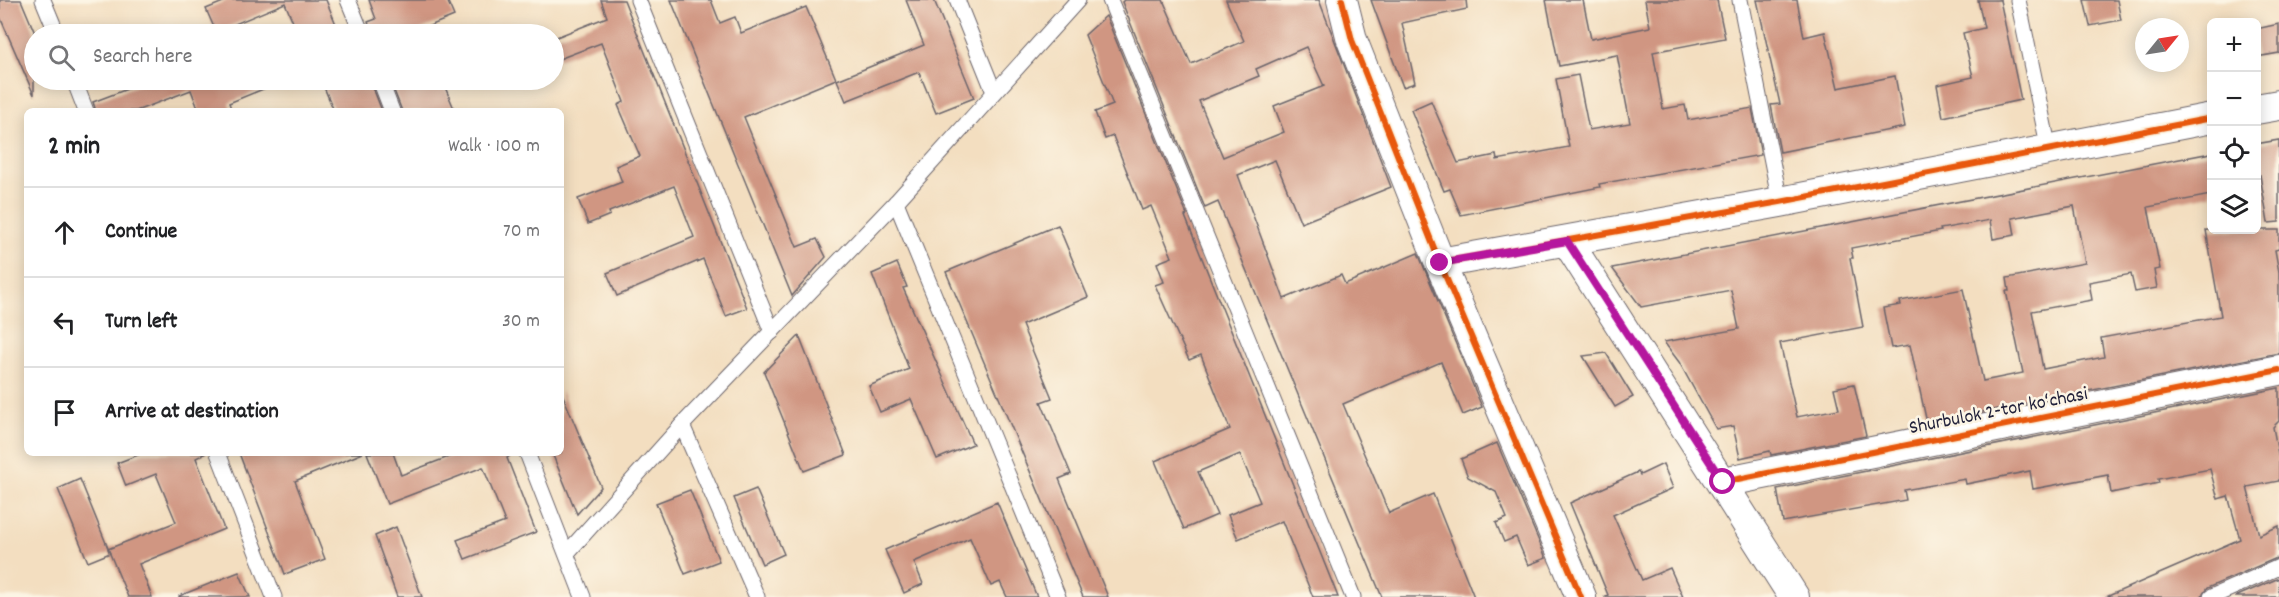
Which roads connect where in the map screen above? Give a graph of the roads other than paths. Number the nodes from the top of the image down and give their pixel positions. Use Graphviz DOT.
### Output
graph roads {
  1 [pos="43,0"];
  2 [pos="348,0"];
  3 [pos="638,0"];
  4 [pos="957,0"];
  5 [pos="1078,0"];
  6 [pos="1110,0"];
  7 [pos="1342,0"];
  8 [pos="1740,0"];
  9 [pos="2018,0"];
  10 [pos="53,24"];
  11 [pos="358,24"];
  12 [pos="78,90"];
  13 [pos="384,90"];
  14 [pos="994,92"];
  15 [pos="2279,105"];
  16 [pos="85,108"];
  17 [pos="391,108"];
  18 [pos="2261,109"];
  19 [pos="2207,119"];
  20 [pos="2049,150"];
  21 [pos="896,202"];
  22 [pos="1780,202"];
  23 [pos="1567,241"];
  24 [pos="1440,263"];
  25 [pos="772,332"];
  26 [pos="2279,370"];
  27 [pos="682,425"];
  28 [pos="219,456"];
  29 [pos="528,456"];
  30 [pos="1723,482"];
  31 [pos="567,553"];
  32 [pos="2279,567"];
  33 [pos="274,597"];
  34 [pos="583,597"];
  35 [pos="757,597"];
  36 [pos="1058,597"];
  37 [pos="1353,597"];
  38 [pos="1581,597"];
  39 [pos="1794,597"];
  40 [pos="2211,597"];
  1 -- 10 [label="lane"];
  2 -- 11 [label="lane"];
  3 -- 25 [label="lane"];
  4 -- 14 [label="lane"];
  5 -- 14 [label="lane"];
  6 -- 37 [label="lane"];
  7 -- 24 [label="street"];
  8 -- 22 [label="lane"];
  9 -- 20 [label="lane"];
  12 -- 16 [label="lane"];
  13 -- 17 [label="lane"];
  14 -- 21 [label="lane"];
  15 -- 18 [label="street"];
  19 -- 20 [label="street"];
  20 -- 22 [label="street"];
  21 -- 25 [label="lane"];
  21 -- 36 [label="lane"];
  22 -- 23 [label="street"];
  23 -- 24 [label="street"];
  23 -- 30 [label="street"];
  24 -- 38 [label="street"];
  25 -- 27 [label="lane"];
  26 -- 30 [label="street, Shurbulok 2-tor ko‘chasi"];
  27 -- 31 [label="lane"];
  27 -- 35 [label="lane"];
  28 -- 33 [label="lane"];
  29 -- 31 [label="lane"];
  30 -- 39 [label="street"];
  31 -- 34 [label="lane"];
  32 -- 40 [label="lane"];
}
